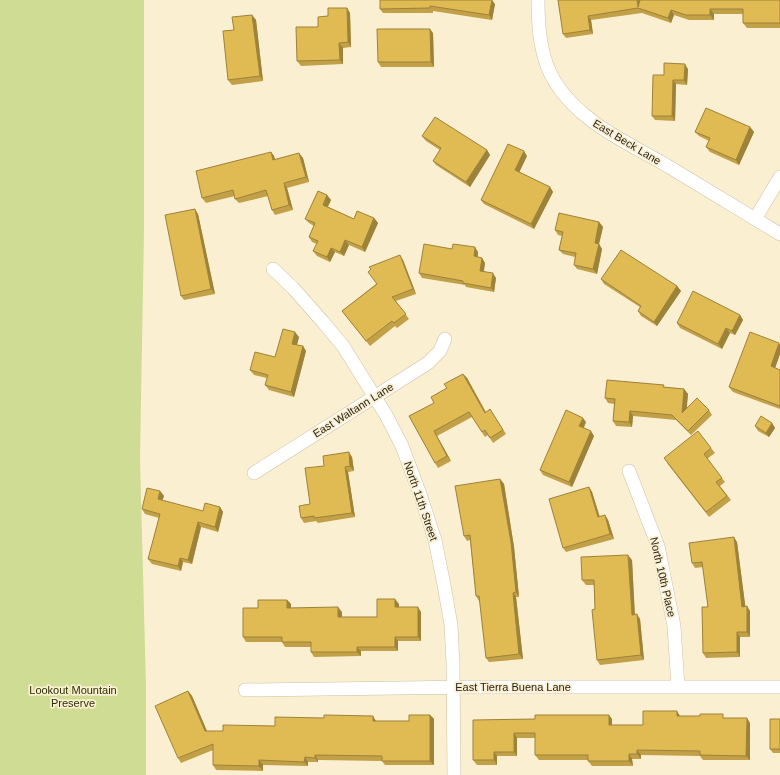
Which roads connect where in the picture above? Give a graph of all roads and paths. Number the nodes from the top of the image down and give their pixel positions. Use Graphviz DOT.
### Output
graph roads {
  1 [pos="538,0"];
  2 [pos="780,177"];
  3 [pos="755,219"];
  4 [pos="780,234"];
  5 [pos="273,269"];
  6 [pos="444,339"];
  7 [pos="376,397"];
  8 [pos="628,471"];
  9 [pos="254,473"];
  10 [pos="780,686"];
  11 [pos="453,687"];
  12 [pos="678,687"];
  13 [pos="245,690"];
  14 [pos="454,775"];
  1 -- 3 [label="street, East Beck Lane"];
  2 -- 3 [label="street"];
  3 -- 4 [label="street, East Beck Lane"];
  5 -- 7 [label="street, North 11th Street"];
  6 -- 7 [label="street, East Waltann Lane"];
  7 -- 9 [label="street, East Waltann Lane"];
  7 -- 11 [label="street, North 11th Street"];
  8 -- 12 [label="street, North 10th Place"];
  10 -- 12 [label="street, East Tierra Buena Lane"];
  11 -- 12 [label="street, East Tierra Buena Lane"];
  11 -- 13 [label="street, East Tierra Buena Lane"];
  11 -- 14 [label="street, North 11th Street"];
}
